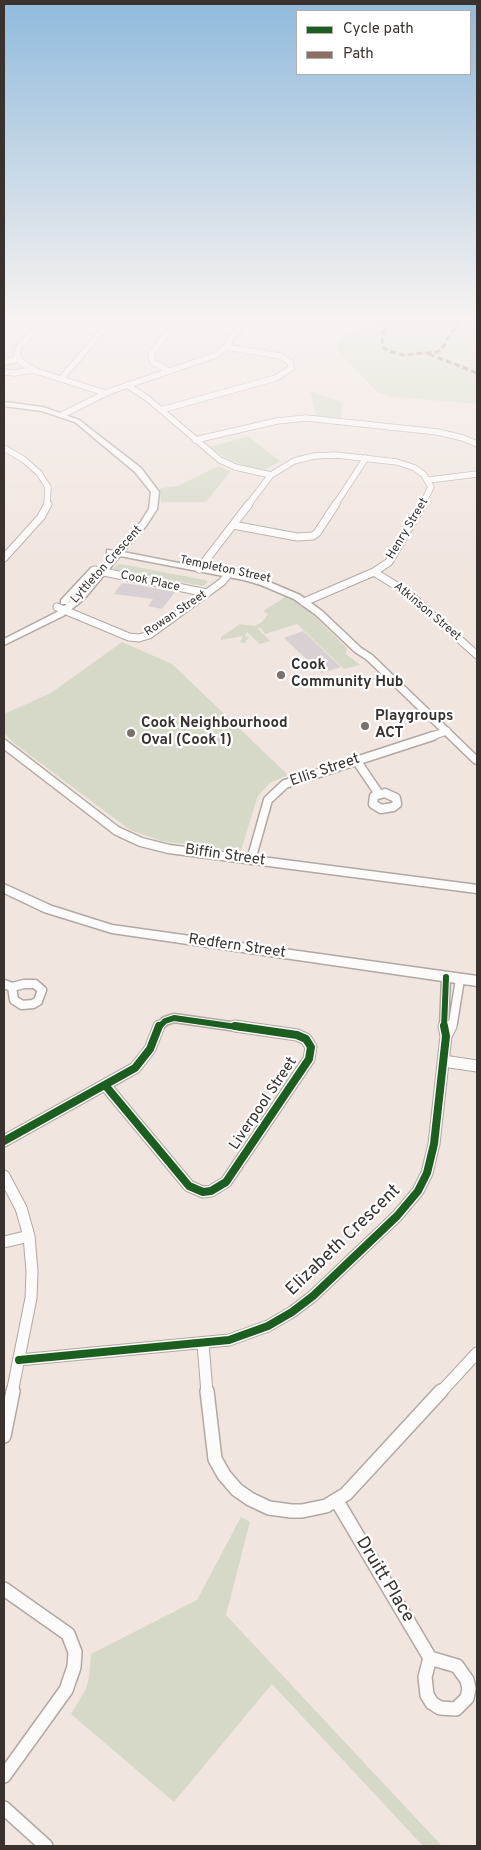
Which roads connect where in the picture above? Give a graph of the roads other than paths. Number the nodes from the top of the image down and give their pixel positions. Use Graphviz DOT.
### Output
graph roads {
  1 [pos="19,406"];
  2 [pos="79,406"];
  3 [pos="157,406"];
  4 [pos="174,406"];
  5 [pos="161,410"];
  6 [pos="62,415"];
  7 [pos="195,440"];
  8 [pos="477,444"];
  9 [pos="4,448"];
  10 [pos="366,458"];
  11 [pos="477,474"];
  12 [pos="271,475"];
  13 [pos="429,480"];
  14 [pos="233,525"];
  15 [pos="116,550"];
  16 [pos="4,558"];
  17 [pos="201,566"];
  18 [pos="98,571"];
  19 [pos="231,572"];
  20 [pos="374,572"];
  21 [pos="207,593"];
  22 [pos="308,600"];
  23 [pos="61,609"];
  24 [pos="4,634"];
  25 [pos="4,642"];
  26 [pos="477,655"];
  27 [pos="447,731"];
  28 [pos="4,744"];
  29 [pos="356,760"];
  30 [pos="477,761"];
  31 [pos="379,794"];
  32 [pos="251,860"];
  33 [pos="4,888"];
  34 [pos="477,889"];
  35 [pos="446,977"];
  36 [pos="460,979"];
  37 [pos="477,981"];
  38 [pos="446,1036"];
  39 [pos="443,1061"];
  40 [pos="477,1066"];
  41 [pos="105,1085"];
  42 [pos="4,1141"];
  43 [pos="4,1176"];
  44 [pos="29,1236"];
  45 [pos="4,1242"];
  46 [pos="203,1344"];
  47 [pos="477,1353"];
  48 [pos="19,1360"];
  49 [pos="4,1436"];
  50 [pos="337,1501"];
  51 [pos="4,1589"];
  52 [pos="430,1658"];
  53 [pos="4,1776"];
  54 [pos="4,1808"];
  55 [pos="46,1846"];
  1 -- 6 [label="street, Lyttleton Crescent"];
  2 -- 6 [label="street"];
  3 -- 5 [label="street"];
  4 -- 5 [label="street"];
  5 -- 7 [label="street"];
  6 -- 15 [label="street, Lyttleton Crescent"];
  7 -- 8 [label="street"];
  7 -- 12 [label="street"];
  9 -- 16 [label="street"];
  10 -- 12 [label="street, Henry Street"];
  10 -- 13 [label="street, Henry Street"];
  10 -- 14 [label="street"];
  11 -- 13 [label="street"];
  12 -- 14 [label="street, Henry Street"];
  13 -- 20 [label="street, Henry Street"];
  14 -- 17 [label="street, Henry Street"];
  15 -- 17 [label="street, Templeton Street"];
  15 -- 18 [label="street, Lyttleton Crescent"];
  17 -- 19 [label="street, Templeton Street"];
  18 -- 21 [label="street, Cook Place"];
  18 -- 23 [label="street, Lyttleton Crescent"];
  19 -- 21 [label="street, Rowan Street"];
  19 -- 22 [label="street, Templeton Street"];
  20 -- 22 [label="street, Henry Street"];
  20 -- 26 [label="street, Atkinson Street"];
  21 -- 23 [label="street, Rowan Street"];
  22 -- 27 [label="street, Templeton Street"];
  23 -- 24 [label="street, Lyttleton Crescent"];
  23 -- 25 [label="street, Lyttleton Crescent"];
  27 -- 29 [label="street, Ellis Street"];
  27 -- 30 [label="street, Templeton Street"];
  28 -- 32 [label="street, Biffin Street"];
  29 -- 31 [label="street"];
  29 -- 32 [label="street, Ellis Street"];
  32 -- 34 [label="street, Biffin Street"];
  33 -- 35 [label="main road, Redfern Street"];
  35 -- 36 [label="main road, Redfern Street"];
  35 -- 38 [label="street, Elizabeth Crescent"];
  36 -- 37 [label="main road, Redfern Street"];
  36 -- 38 [label="street, Elizabeth Crescent"];
  38 -- 39 [label="street, Elizabeth Crescent"];
  39 -- 40 [label="street"];
  39 -- 46 [label="street, Elizabeth Crescent"];
  41 -- 41 [label="street, Liverpool Street"];
  41 -- 42 [label="street, Liverpool Street"];
  43 -- 44 [label="street"];
  44 -- 45 [label="street"];
  44 -- 48 [label="street"];
  46 -- 48 [label="street, Elizabeth Crescent"];
  46 -- 50 [label="street"];
  47 -- 50 [label="street"];
  48 -- 49 [label="street"];
  50 -- 52 [label="street, Druitt Place"];
  51 -- 53 [label="street"];
  54 -- 55 [label="street"];
}
